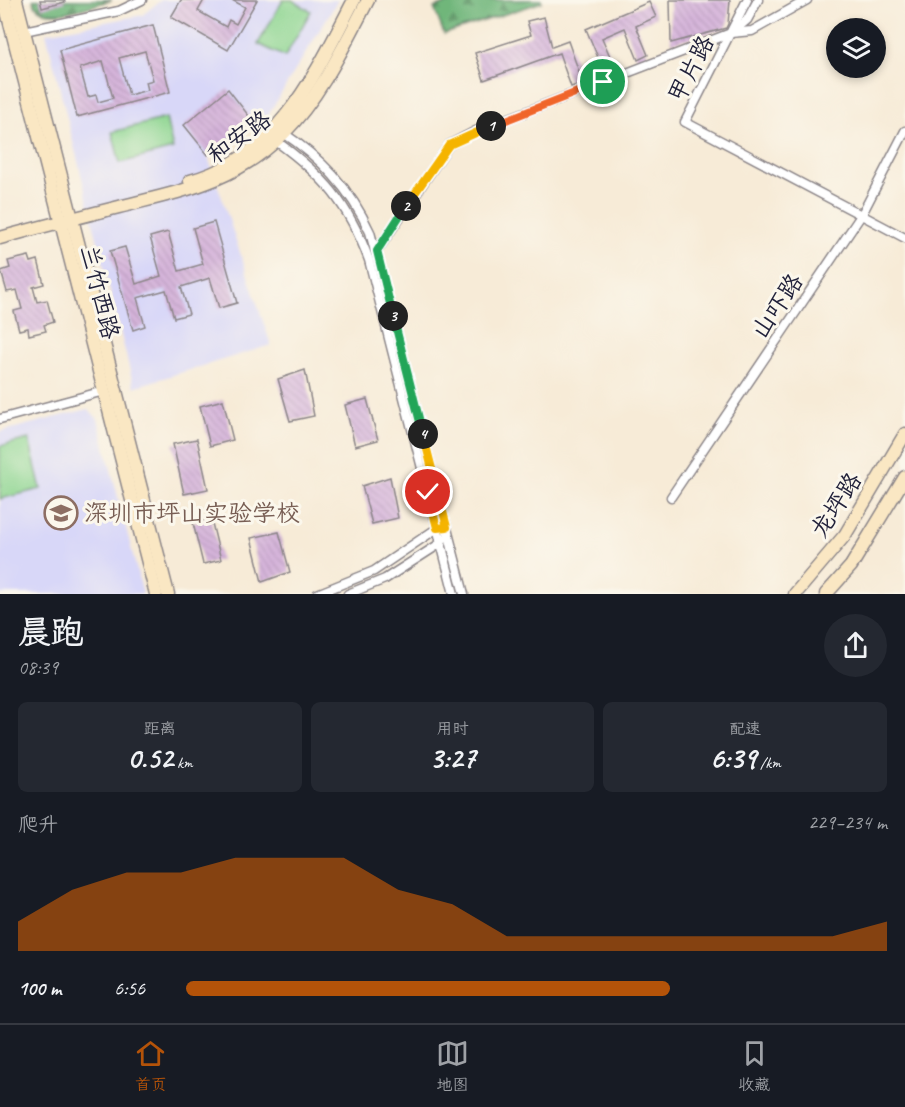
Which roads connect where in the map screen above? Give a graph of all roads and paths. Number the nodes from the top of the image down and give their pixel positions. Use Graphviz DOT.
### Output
graph roads {
  1 [pos="4,0"];
  2 [pos="16,0"];
  3 [pos="142,0"];
  4 [pos="354,0"];
  5 [pos="368,0"];
  6 [pos="747,0"];
  7 [pos="758,0"];
  8 [pos="807,0"];
  9 [pos="24,31"];
  10 [pos="731,33"];
  11 [pos="299,108"];
  12 [pos="905,131"];
  13 [pos="279,134"];
  14 [pos="862,214"];
  15 [pos="66,217"];
  16 [pos="0,229"];
  17 [pos="905,237"];
  18 [pos="0,238"];
  19 [pos="377,251"];
  20 [pos="104,391"];
  21 [pos="0,419"];
  22 [pos="905,434"];
  23 [pos="905,477"];
  24 [pos="671,497"];
  25 [pos="447,527"];
  26 [pos="437,528"];
  27 [pos="441,543"];
  28 [pos="156,594"];
  29 [pos="168,594"];
  30 [pos="317,594"];
  31 [pos="348,594"];
  32 [pos="454,594"];
  33 [pos="464,594"];
  34 [pos="795,594"];
  35 [pos="826,594"];
  1 -- 15 [label="street, 兰竹西路"];
  2 -- 9 [label="street, 兰竹西路"];
  3 -- 9 [label="street"];
  4 -- 11 [label="street, 和安路"];
  5 -- 11 [label="street, 和安路"];
  6 -- 10 [label="street, 甲片路"];
  7 -- 10 [label="street, 甲片路"];
  8 -- 10 [label="street"];
  9 -- 15 [label="street, 兰竹西路"];
  10 -- 14 [label="street, 甲片路"];
  10 -- 19 [label="street"];
  11 -- 13 [label="street, 和安路"];
  12 -- 14 [label="street, 山吓路"];
  13 -- 15 [label="street, 和安路"];
  13 -- 19 [label="street"];
  13 -- 26 [label="street"];
  14 -- 17 [label="street"];
  14 -- 24 [label="street, 山吓路"];
  15 -- 16 [label="street, 和安路"];
  15 -- 18 [label="street, 和安路"];
  15 -- 20 [label="street, 兰竹西路"];
  15 -- 29 [label="street, 兰竹西路"];
  19 -- 25 [label="street"];
  20 -- 21 [label="street"];
  20 -- 28 [label="street, 兰竹西路"];
  22 -- 34 [label="street, 龙坪路"];
  23 -- 35 [label="street, 龙坪路"];
  25 -- 26 [label="street"];
  25 -- 27 [label="street"];
  25 -- 33 [label="street"];
  26 -- 27 [label="street"];
  26 -- 30 [label="street"];
  27 -- 31 [label="street"];
  27 -- 32 [label="street"];
}
